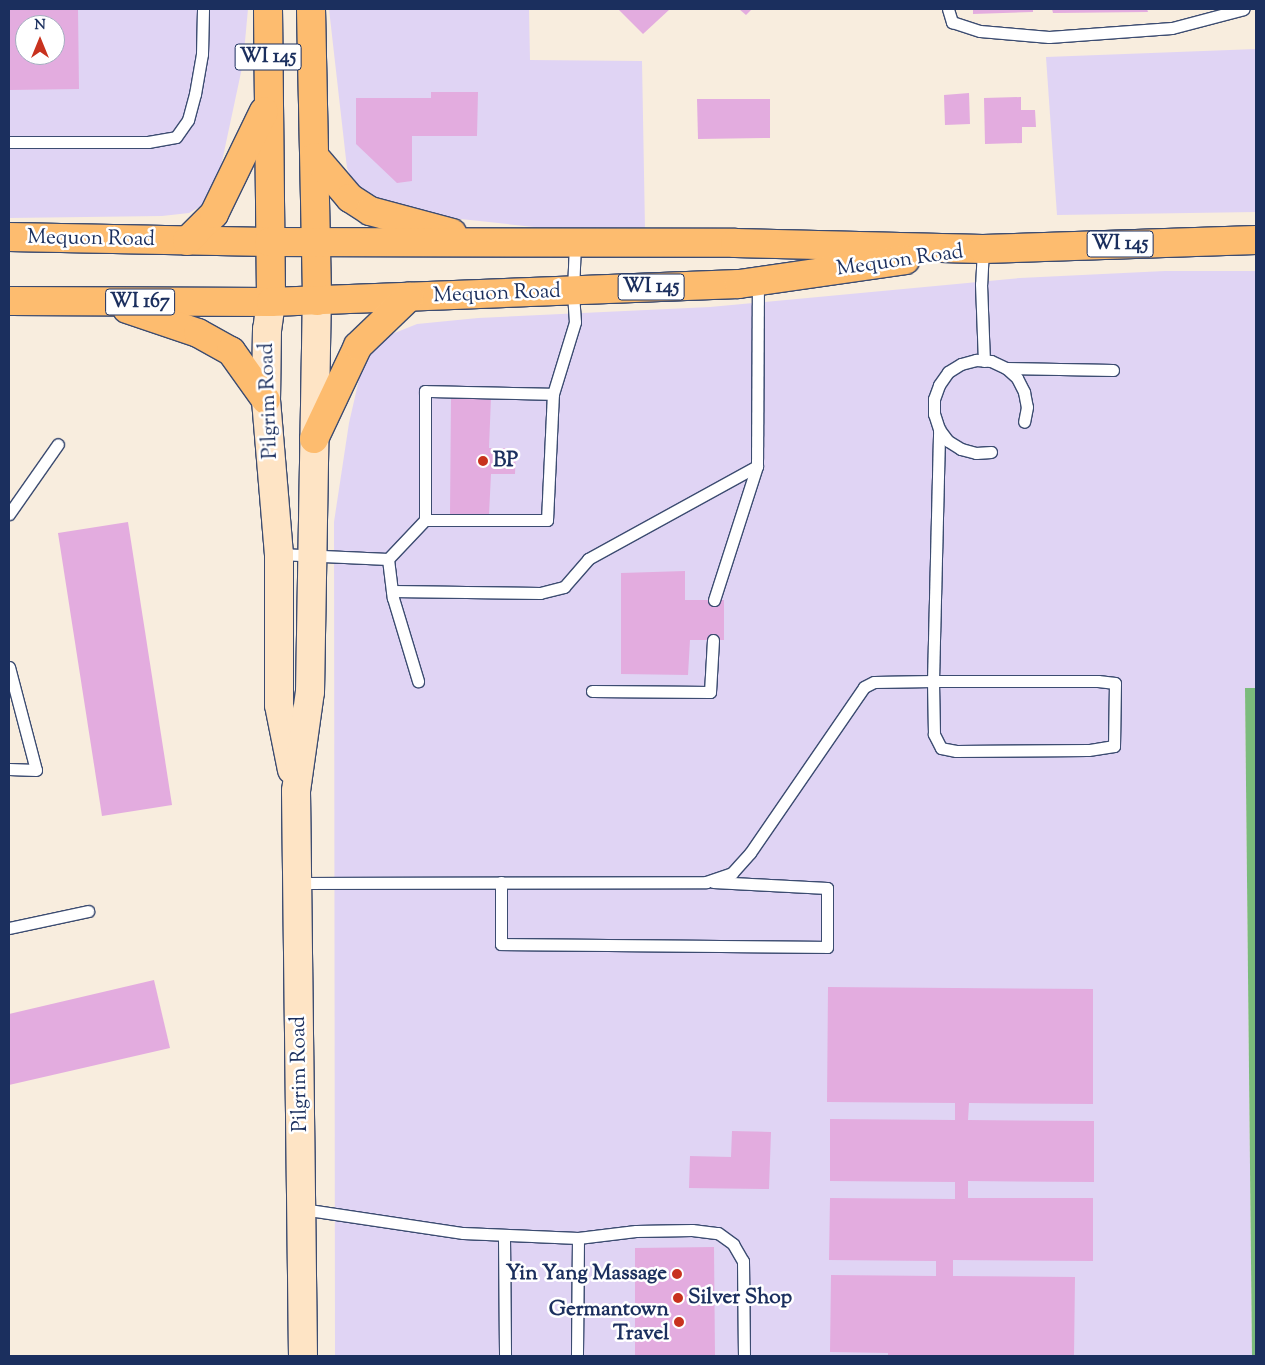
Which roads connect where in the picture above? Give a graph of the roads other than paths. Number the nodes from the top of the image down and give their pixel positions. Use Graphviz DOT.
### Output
graph roads {
  1 [pos="203,9"];
  2 [pos="948,9"];
  3 [pos="1244,9"];
  4 [pos="268,10"];
  5 [pos="311,10"];
  6 [pos="268,102"];
  7 [pos="9,142"];
  8 [pos="315,157"];
  9 [pos="9,238"];
  10 [pos="1256,240"];
  11 [pos="187,241"];
  12 [pos="269,242"];
  13 [pos="317,242"];
  14 [pos="489,242"];
  15 [pos="575,243"];
  16 [pos="983,250"];
  17 [pos="758,281"];
  18 [pos="573,291"];
  19 [pos="409,297"];
  20 [pos="9,301"];
  21 [pos="317,301"];
  22 [pos="104,302"];
  23 [pos="270,302"];
  24 [pos="984,360"];
  25 [pos="1006,368"];
  26 [pos="1113,370"];
  27 [pos="553,394"];
  28 [pos="266,400"];
  29 [pos="1024,422"];
  30 [pos="939,429"];
  31 [pos="314,439"];
  32 [pos="58,444"];
  33 [pos="991,452"];
  34 [pos="757,466"];
  35 [pos="9,514"];
  36 [pos="425,520"];
  37 [pos="278,554"];
  38 [pos="312,556"];
  39 [pos="388,559"];
  40 [pos="392,592"];
  41 [pos="714,600"];
  42 [pos="713,640"];
  43 [pos="9,667"];
  44 [pos="418,681"];
  45 [pos="933,681"];
  46 [pos="592,691"];
  47 [pos="9,770"];
  48 [pos="296,791"];
  49 [pos="502,882"];
  50 [pos="706,882"];
  51 [pos="298,883"];
  52 [pos="88,911"];
  53 [pos="9,928"];
  54 [pos="302,1209"];
  55 [pos="504,1236"];
  56 [pos="578,1238"];
  57 [pos="303,1356"];
  58 [pos="505,1356"];
  59 [pos="577,1356"];
  60 [pos="744,1356"];
  1 -- 7 [label="lane"];
  2 -- 3 [label="lane"];
  4 -- 5 [label="main road"];
  4 -- 6 [label="main road, Pilgrim Road / WI 145"];
  5 -- 8 [label="main road, Pilgrim Road / WI 145"];
  6 -- 11 [label="main road"];
  6 -- 12 [label="main road, Pilgrim Road / WI 145"];
  8 -- 13 [label="main road, Pilgrim Road"];
  8 -- 14 [label="main road, WI 145"];
  9 -- 11 [label="main road, Mequon Road"];
  10 -- 16 [label="main road, Mequon Road / WI 145"];
  11 -- 12 [label="main road, Mequon Road"];
  12 -- 13 [label="main road, Mequon Road"];
  12 -- 23 [label="main road, Pilgrim Road / WI 145"];
  13 -- 14 [label="main road, Mequon Road"];
  13 -- 21 [label="main road, Pilgrim Road"];
  14 -- 15 [label="main road, Mequon Road / WI 145"];
  15 -- 16 [label="main road, Mequon Road / WI 145"];
  15 -- 18 [label="lane"];
  16 -- 17 [label="main road, Mequon Road / WI 145"];
  16 -- 24 [label="lane"];
  17 -- 18 [label="main road, Mequon Road / WI 145"];
  17 -- 34 [label="lane"];
  18 -- 19 [label="main road, Mequon Road / WI 145"];
  18 -- 27 [label="lane"];
  19 -- 21 [label="main road, Mequon Road / WI 145"];
  19 -- 31 [label="main road"];
  20 -- 22 [label="main road, Mequon Road / WI 167"];
  21 -- 23 [label="main road, Mequon Road / WI 145"];
  21 -- 31 [label="street, Pilgrim Road"];
  22 -- 23 [label="main road, Mequon Road / WI 167"];
  22 -- 28 [label="main road"];
  23 -- 28 [label="street, Pilgrim Road"];
  24 -- 25 [label="lane"];
  24 -- 30 [label="lane"];
  25 -- 26 [label="lane"];
  25 -- 29 [label="lane"];
  27 -- 36 [label="lane"];
  27 -- 36 [label="lane"];
  28 -- 37 [label="street, Pilgrim Road"];
  30 -- 33 [label="lane"];
  30 -- 45 [label="lane"];
  31 -- 38 [label="street, Pilgrim Road"];
  32 -- 35 [label="lane"];
  34 -- 40 [label="lane"];
  34 -- 41 [label="lane"];
  36 -- 39 [label="lane"];
  37 -- 38 [label="lane"];
  37 -- 48 [label="street, Pilgrim Road"];
  38 -- 39 [label="lane"];
  38 -- 48 [label="street, Pilgrim Road"];
  39 -- 40 [label="lane"];
  40 -- 44 [label="lane"];
  42 -- 46 [label="lane"];
  43 -- 47 [label="lane"];
  45 -- 45 [label="lane"];
  45 -- 50 [label="lane"];
  48 -- 51 [label="street, Pilgrim Road"];
  49 -- 50 [label="lane"];
  49 -- 50 [label="lane"];
  49 -- 51 [label="lane"];
  51 -- 54 [label="street, Pilgrim Road"];
  52 -- 53 [label="lane"];
  54 -- 55 [label="lane"];
  54 -- 57 [label="street, Pilgrim Road"];
  55 -- 56 [label="lane"];
  55 -- 58 [label="lane"];
  56 -- 59 [label="lane"];
  56 -- 60 [label="lane"];
}
